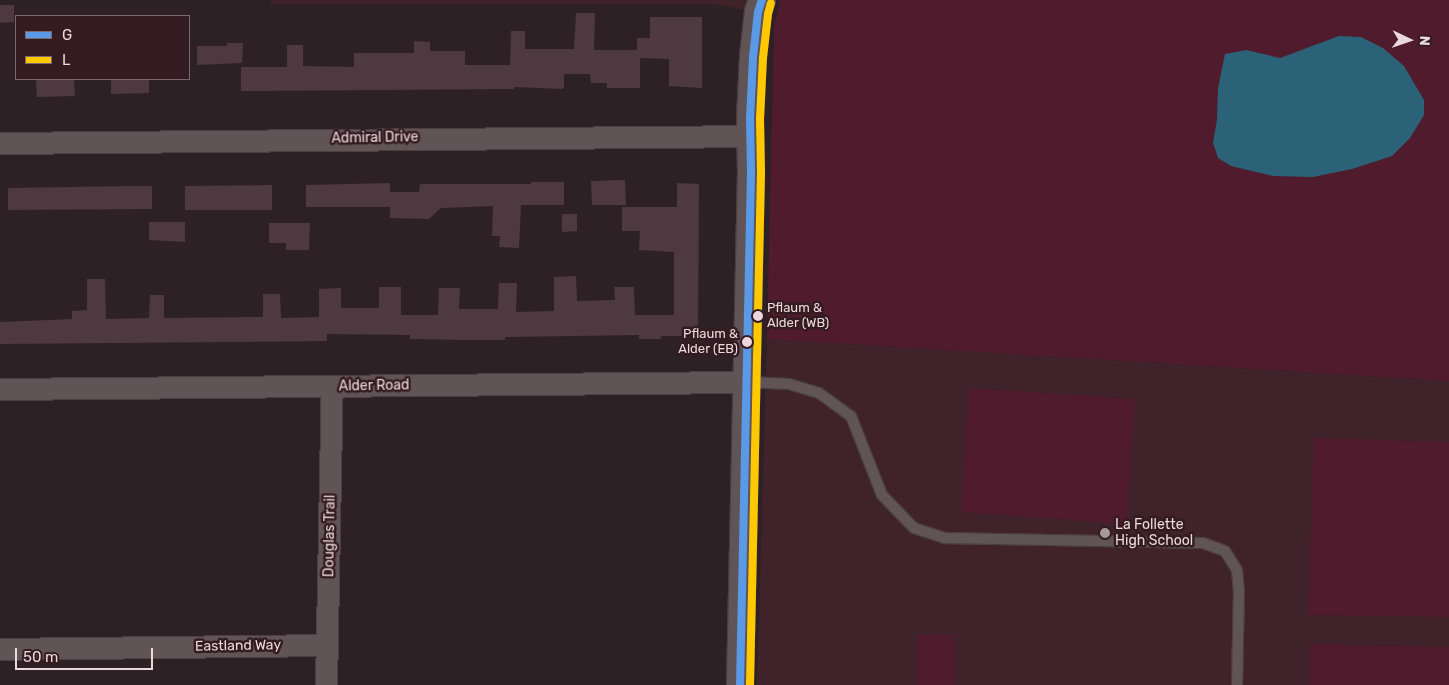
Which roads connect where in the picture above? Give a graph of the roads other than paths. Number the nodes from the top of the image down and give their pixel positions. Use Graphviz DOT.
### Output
graph roads {
  1 [pos="762,0"];
  2 [pos="751,136"];
  3 [pos="0,143"];
  4 [pos="747,382"];
  5 [pos="332,386"];
  6 [pos="0,389"];
  7 [pos="327,645"];
  8 [pos="0,649"];
  9 [pos="326,685"];
  10 [pos="740,685"];
  11 [pos="1237,685"];
  1 -- 2 [label="street"];
  2 -- 3 [label="street, Admiral Drive"];
  2 -- 4 [label="street"];
  4 -- 5 [label="street, Alder Road"];
  4 -- 10 [label="street"];
  4 -- 11 [label="lane"];
  5 -- 6 [label="street, Alder Road"];
  5 -- 7 [label="street, Douglas Trail"];
  7 -- 8 [label="street, Eastland Way"];
  7 -- 9 [label="street, Douglas Trail"];
}
